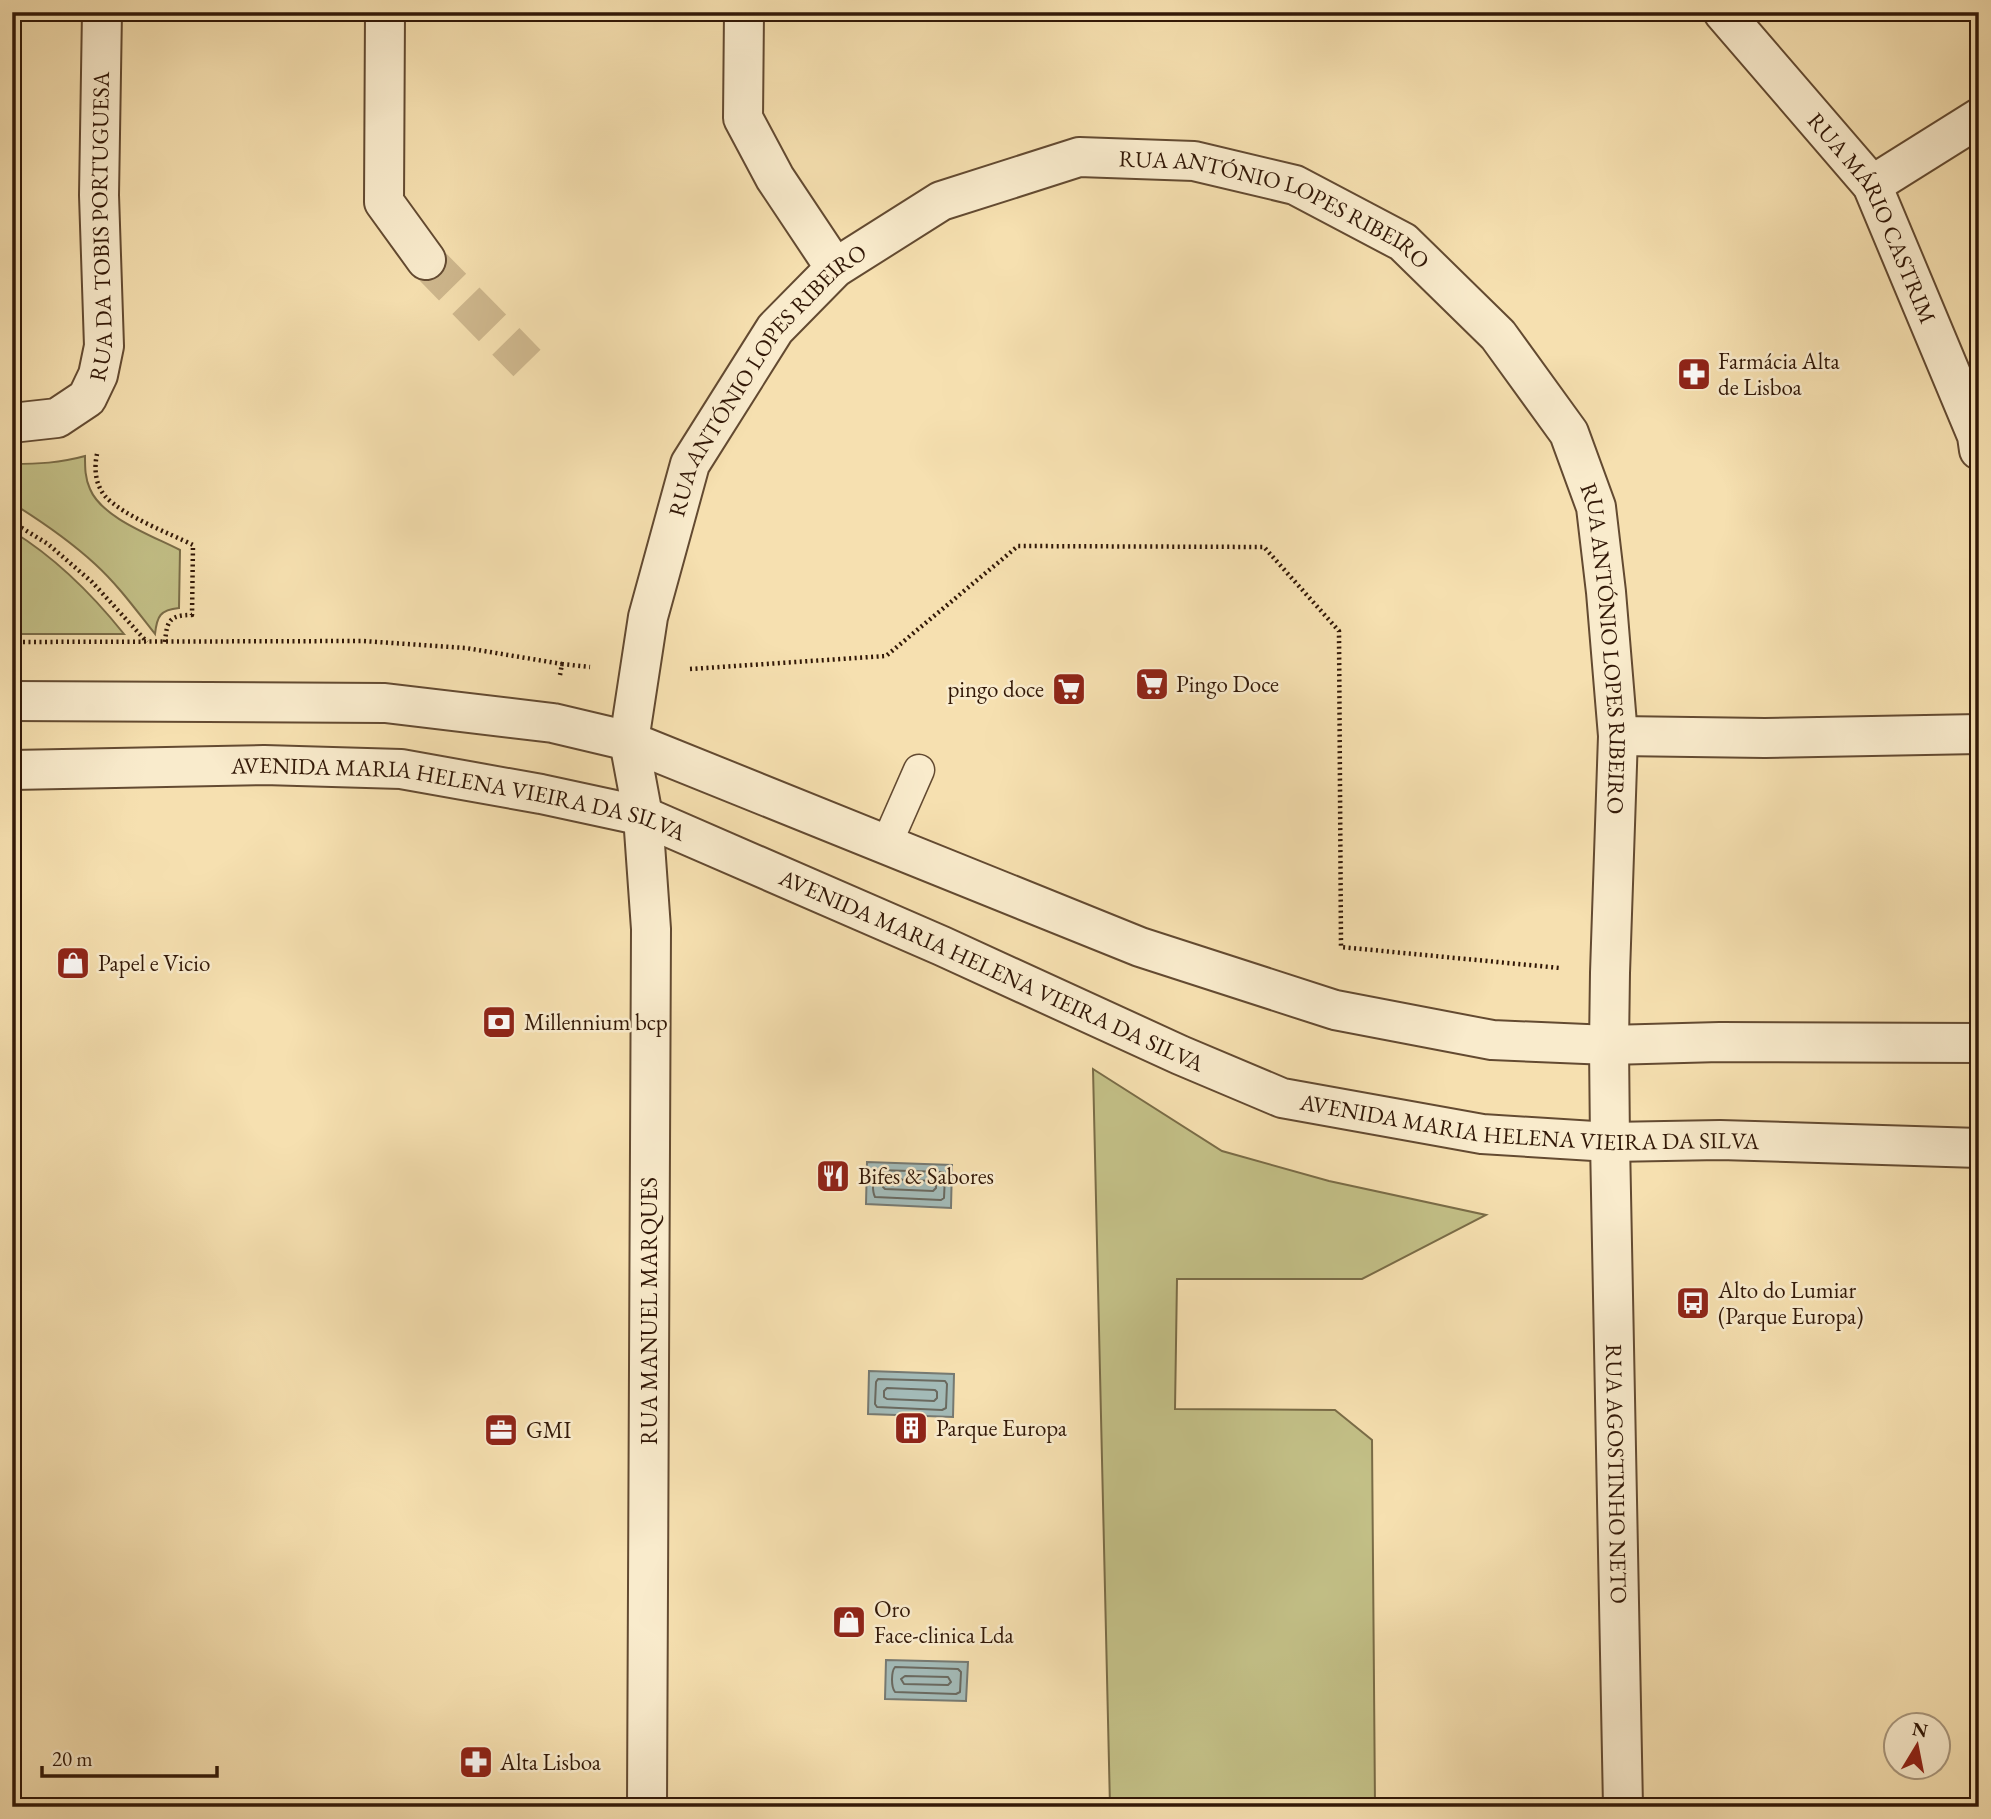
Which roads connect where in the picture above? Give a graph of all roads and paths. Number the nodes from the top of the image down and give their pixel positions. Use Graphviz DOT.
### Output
graph roads {
  1 [pos="102,12"];
  2 [pos="385,12"];
  3 [pos="744,12"];
  4 [pos="1723,12"];
  5 [pos="1979,118"];
  6 [pos="1872,185"];
  7 [pos="426,260"];
  8 [pos="835,268"];
  9 [pos="12,423"];
  10 [pos="1978,440"];
  11 [pos="99,450"];
  12 [pos="12,522"];
  13 [pos="12,642"];
  14 [pos="147,642"];
  15 [pos="165,642"];
  16 [pos="562,664"];
  17 [pos="734,665"];
  18 [pos="12,701"];
  19 [pos="1979,734"];
  20 [pos="1618,736"];
  21 [pos="629,741"];
  22 [pos="12,770"];
  23 [pos="919,770"];
  24 [pos="643,816"];
  25 [pos="886,845"];
  26 [pos="1610,973"];
  27 [pos="1979,1043"];
  28 [pos="1609,1045"];
  29 [pos="1610,1142"];
  30 [pos="1979,1148"];
  31 [pos="647,1807"];
  32 [pos="1623,1807"];
  1 -- 9 [label="street, RUA DA TOBIS PORTUGUESA"];
  2 -- 7 [label="street"];
  3 -- 8 [label="street"];
  4 -- 6 [label="street, RUA MÁRIO CASTRIM"];
  5 -- 6 [label="street"];
  6 -- 10 [label="street, RUA MÁRIO CASTRIM"];
  8 -- 20 [label="street, RUA ANTÓNIO LOPES RIBEIRO"];
  8 -- 21 [label="street, RUA ANTÓNIO LOPES RIBEIRO"];
  11 -- 15 [label="path"];
  12 -- 14 [label="path"];
  13 -- 14 [label="path"];
  14 -- 15 [label="path"];
  15 -- 16 [label="path"];
  17 -- 26 [label="path"];
  18 -- 21 [label="street"];
  19 -- 20 [label="street"];
  20 -- 26 [label="street, RUA ANTÓNIO LOPES RIBEIRO"];
  21 -- 24 [label="street, RUA ANTÓNIO LOPES RIBEIRO"];
  21 -- 25 [label="street"];
  22 -- 24 [label="street, AVENIDA MARIA HELENA VIEIRA DA SILVA"];
  23 -- 25 [label="lane"];
  24 -- 29 [label="street, AVENIDA MARIA HELENA VIEIRA DA SILVA"];
  24 -- 31 [label="street, RUA MANUEL MARQUES"];
  25 -- 28 [label="street"];
  26 -- 28 [label="street, RUA ANTÓNIO LOPES RIBEIRO"];
  27 -- 28 [label="street"];
  28 -- 29 [label="street, RUA AGOSTINHO NETO"];
  29 -- 30 [label="street, AVENIDA MARIA HELENA VIEIRA DA SILVA"];
  29 -- 32 [label="street, RUA AGOSTINHO NETO"];
}
